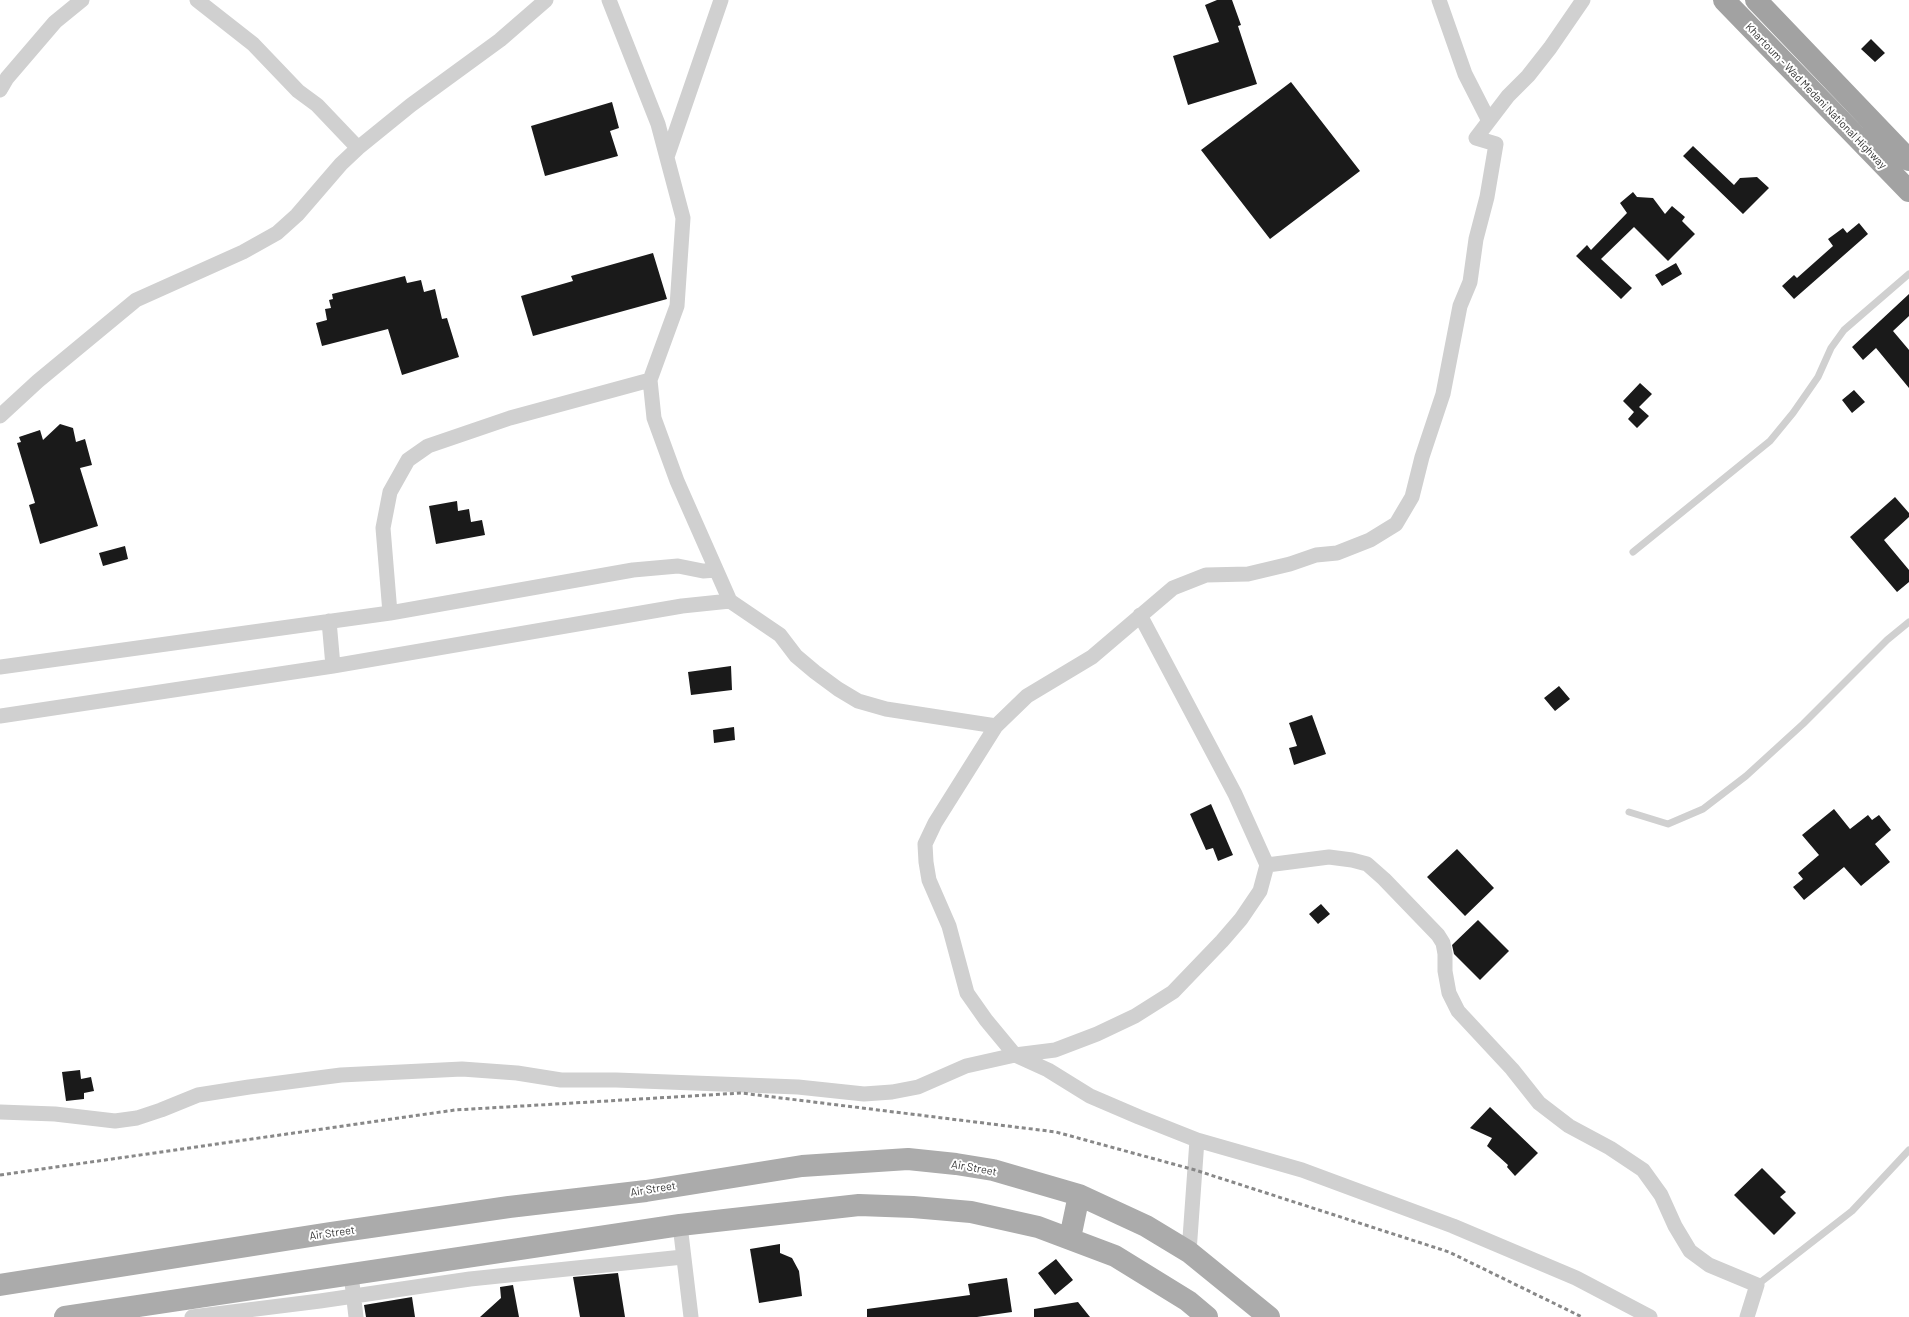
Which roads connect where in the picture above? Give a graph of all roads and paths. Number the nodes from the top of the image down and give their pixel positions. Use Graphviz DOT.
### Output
graph roads {
  1 [pos="82,0"];
  2 [pos="198,0"];
  3 [pos="546,0"];
  4 [pos="609,0"];
  5 [pos="721,0"];
  6 [pos="1439,0"];
  7 [pos="1583,0"];
  8 [pos="1724,0"];
  9 [pos="1756,0"];
  10 [pos="0,90"];
  11 [pos="1489,121"];
  12 [pos="358,148"];
  13 [pos="667,157"];
  14 [pos="1909,160"];
  15 [pos="1909,191"];
  16 [pos="1909,274"];
  17 [pos="650,380"];
  18 [pos="0,416"];
  19 [pos="1633,552"];
  20 [pos="716,570"];
  21 [pos="730,601"];
  22 [pos="390,612"];
  23 [pos="1140,615"];
  24 [pos="329,621"];
  25 [pos="1909,622"];
  26 [pos="333,666"];
  27 [pos="0,667"];
  28 [pos="0,716"];
  29 [pos="996,726"];
  30 [pos="1629,812"];
  31 [pos="1267,865"];
  32 [pos="1015,1055"];
  33 [pos="0,1112"];
  34 [pos="1197,1140"];
  35 [pos="1909,1150"];
  36 [pos="1079,1195"];
  37 [pos="680,1225"];
  38 [pos="1070,1238"];
  39 [pos="1189,1252"];
  40 [pos="683,1257"];
  41 [pos="351,1274"];
  42 [pos="0,1285"];
  43 [pos="1757,1285"];
  44 [pos="353,1296"];
  45 [pos="1205,1316"];
  46 [pos="65,1317"];
  47 [pos="192,1317"];
  48 [pos="356,1317"];
  49 [pos="691,1317"];
  50 [pos="1269,1317"];
  51 [pos="1650,1317"];
  52 [pos="1747,1317"];
  1 -- 10 [label="street"];
  2 -- 12 [label="street"];
  3 -- 12 [label="street"];
  4 -- 13 [label="street"];
  5 -- 13 [label="street"];
  6 -- 11 [label="street"];
  7 -- 11 [label="street"];
  8 -- 15 [label="highway, Khartoum - Wad Medani National Highway"];
  9 -- 14 [label="highway, Khartoum - Wad Medani National Highway"];
  11 -- 23 [label="street"];
  12 -- 18 [label="street"];
  13 -- 17 [label="street"];
  16 -- 19 [label="lane"];
  17 -- 20 [label="street"];
  17 -- 22 [label="street"];
  20 -- 21 [label="street"];
  20 -- 22 [label="street"];
  21 -- 26 [label="street"];
  21 -- 29 [label="street"];
  22 -- 24 [label="street"];
  23 -- 29 [label="street"];
  23 -- 31 [label="street"];
  24 -- 26 [label="street"];
  24 -- 27 [label="street"];
  25 -- 30 [label="lane"];
  26 -- 28 [label="street"];
  29 -- 32 [label="street"];
  31 -- 32 [label="street"];
  31 -- 43 [label="street"];
  32 -- 33 [label="street"];
  32 -- 34 [label="street"];
  34 -- 39 [label="street"];
  34 -- 51 [label="street"];
  35 -- 43 [label="lane"];
  36 -- 38 [label="main road"];
  36 -- 39 [label="main road, Air Street"];
  36 -- 42 [label="main road, Air Street"];
  37 -- 38 [label="main road"];
  37 -- 40 [label="street"];
  37 -- 41 [label="main road"];
  38 -- 45 [label="main road"];
  39 -- 50 [label="main road, Air Street"];
  40 -- 44 [label="street"];
  40 -- 49 [label="street"];
  41 -- 44 [label="street"];
  41 -- 46 [label="main road"];
  43 -- 52 [label="street"];
  44 -- 47 [label="street"];
  44 -- 48 [label="street"];
}
